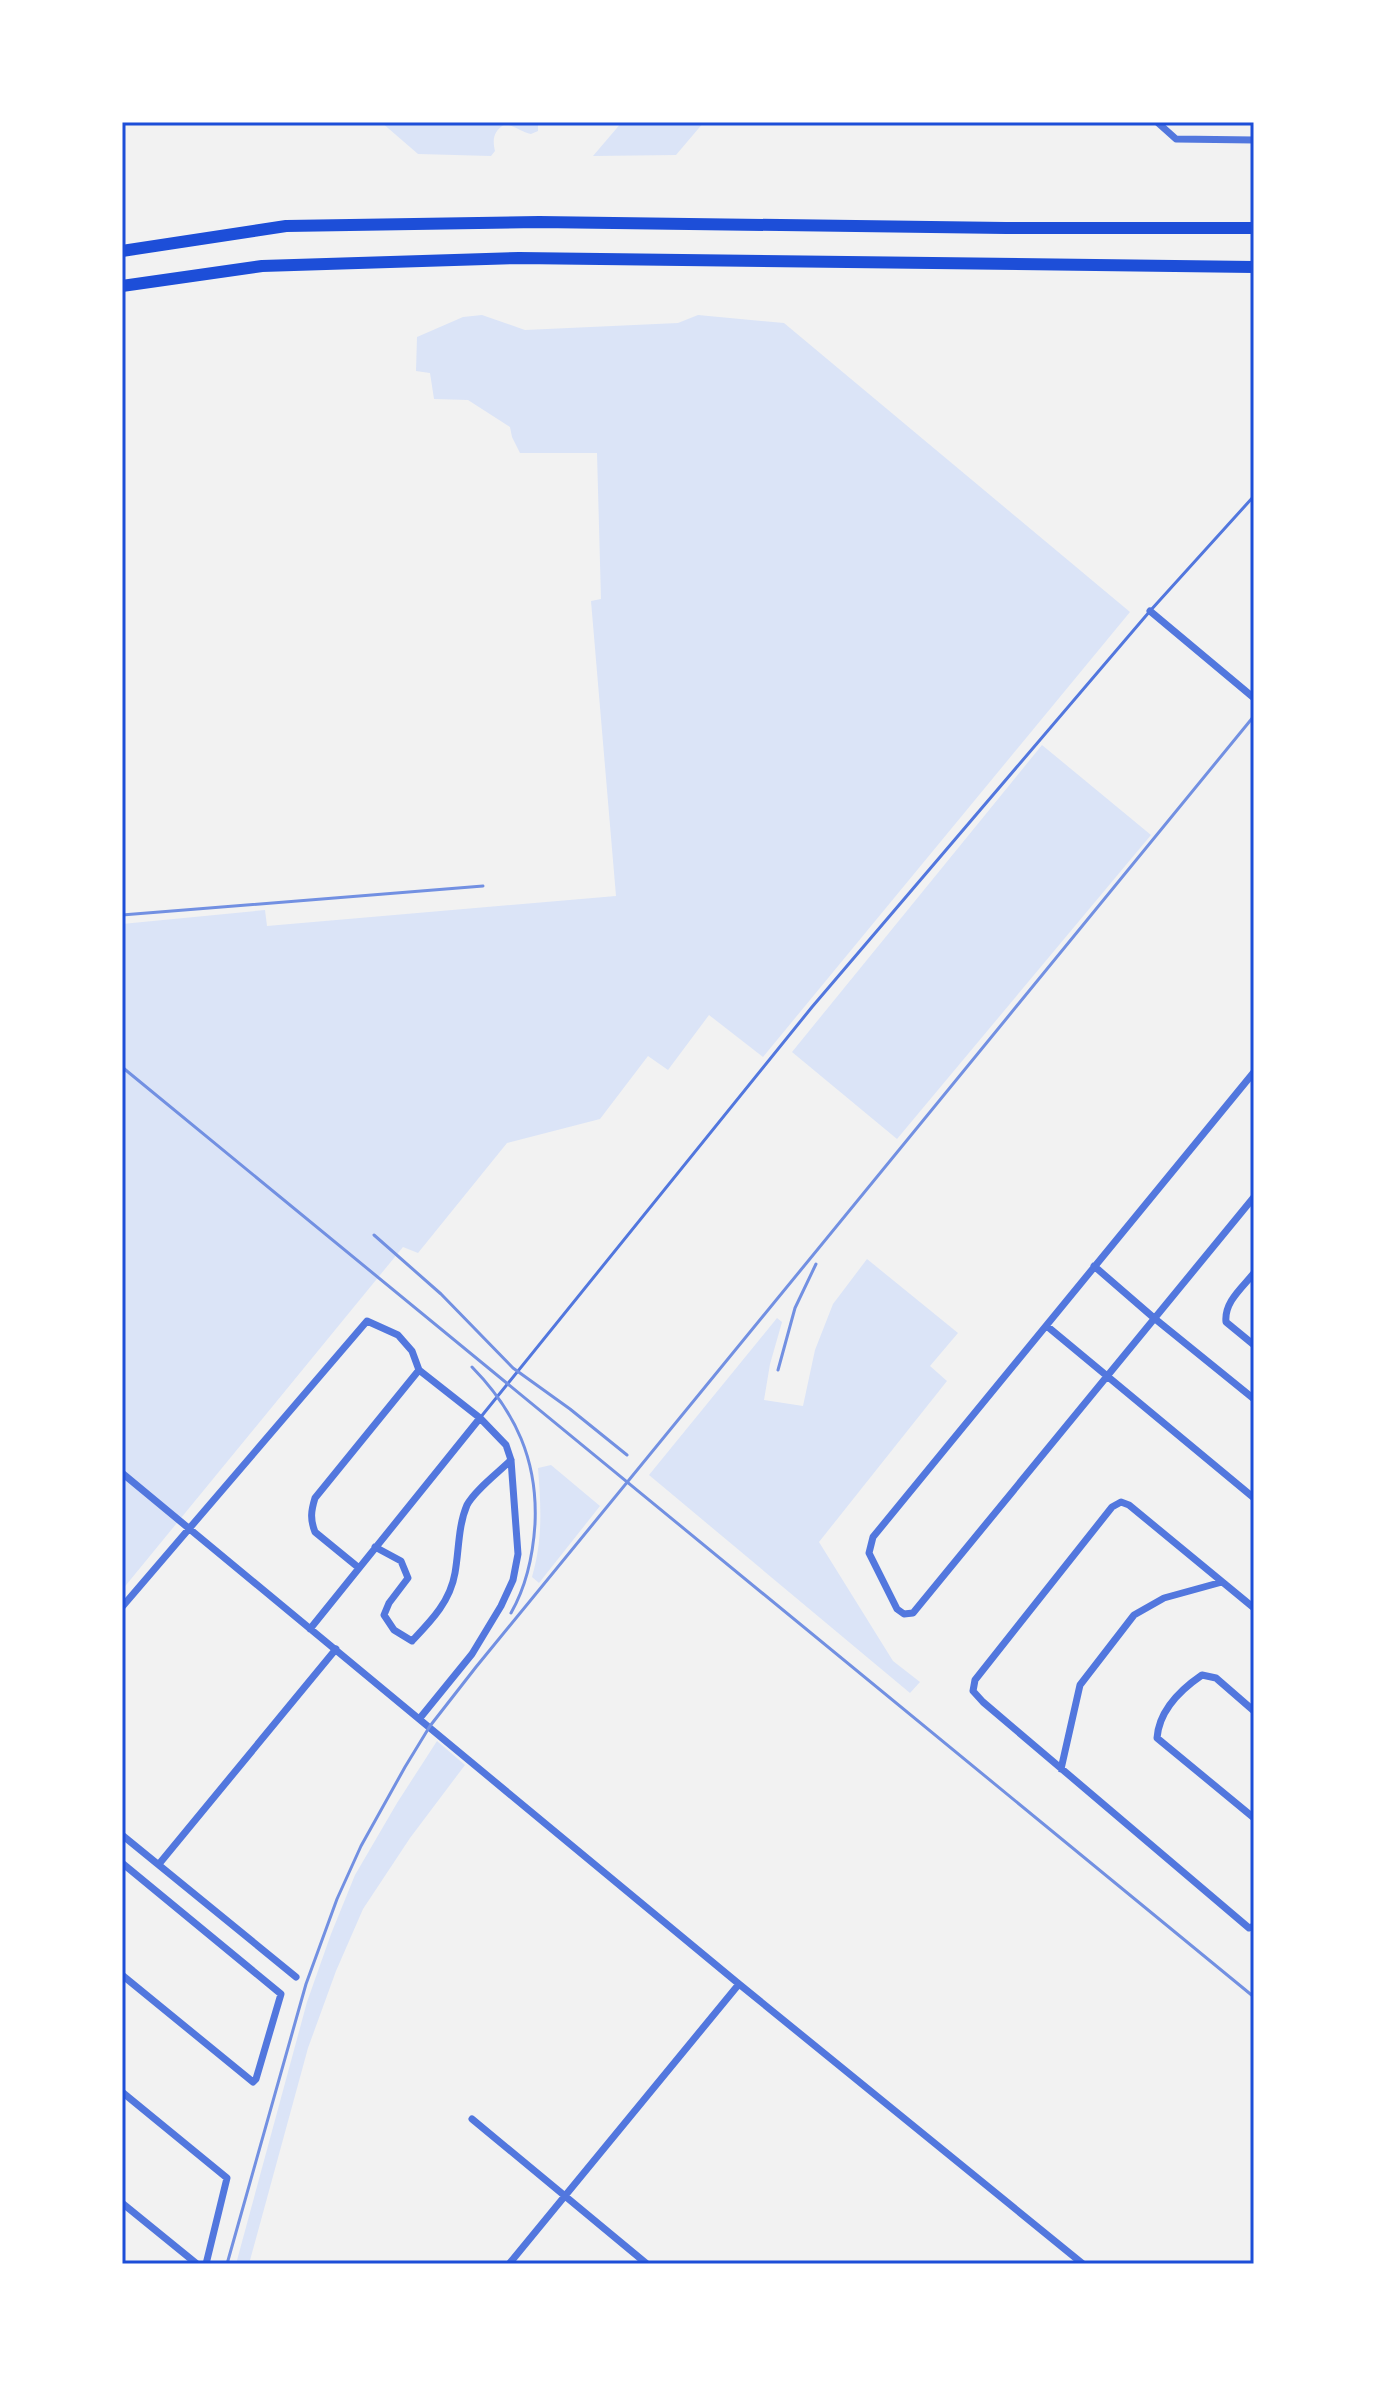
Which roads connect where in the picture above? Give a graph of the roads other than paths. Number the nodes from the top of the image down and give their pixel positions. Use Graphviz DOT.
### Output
graph roads {
  1 [pos="1157,122"];
  2 [pos="1254,140"];
  3 [pos="1254,228"];
  4 [pos="122,251"];
  5 [pos="1254,267"];
  6 [pos="122,286"];
  7 [pos="1254,496"];
  8 [pos="1150,611"];
  9 [pos="1254,698"];
  10 [pos="1254,1072"];
  11 [pos="1254,1197"];
  12 [pos="1094,1266"];
  13 [pos="1254,1273"];
  14 [pos="1154,1318"];
  15 [pos="1048,1327"];
  16 [pos="1254,1345"];
  17 [pos="419,1370"];
  18 [pos="1106,1375"];
  19 [pos="1254,1399"];
  20 [pos="480,1418"];
  21 [pos="511,1460"];
  22 [pos="122,1473"];
  23 [pos="1254,1498"];
  24 [pos="188,1527"];
  25 [pos="375,1547"];
  26 [pos="359,1568"];
  27 [pos="1222,1582"];
  28 [pos="122,1607"];
  29 [pos="1254,1608"];
  30 [pos="310,1629"];
  31 [pos="336,1649"];
  32 [pos="1254,1711"];
  33 [pos="420,1718"];
  34 [pos="1061,1769"];
  35 [pos="1254,1818"];
  36 [pos="122,1835"];
  37 [pos="122,1863"];
  38 [pos="159,1864"];
  39 [pos="1251,1927"];
  40 [pos="122,1975"];
  41 [pos="296,1977"];
  42 [pos="739,1984"];
  43 [pos="122,2092"];
  44 [pos="472,2119"];
  45 [pos="564,2195"];
  46 [pos="122,2203"];
  47 [pos="197,2264"];
  48 [pos="206,2264"];
  49 [pos="509,2264"];
  50 [pos="647,2264"];
  51 [pos="1083,2264"];
  1 -- 2 [label="street"];
  3 -- 4 [label="highway"];
  5 -- 6 [label="highway"];
  7 -- 8 [label="lane"];
  8 -- 9 [label="street"];
  8 -- 20 [label="lane"];
  10 -- 12 [label="street"];
  11 -- 14 [label="street"];
  12 -- 14 [label="street"];
  12 -- 15 [label="street"];
  13 -- 16 [label="street"];
  14 -- 18 [label="street"];
  14 -- 19 [label="street"];
  15 -- 18 [label="street"];
  15 -- 18 [label="street"];
  17 -- 20 [label="street"];
  17 -- 24 [label="street"];
  17 -- 26 [label="street"];
  18 -- 23 [label="street"];
  20 -- 21 [label="street"];
  20 -- 25 [label="street"];
  21 -- 25 [label="street"];
  21 -- 33 [label="street"];
  22 -- 24 [label="street"];
  24 -- 28 [label="street"];
  24 -- 30 [label="street"];
  25 -- 26 [label="street"];
  26 -- 30 [label="street"];
  27 -- 29 [label="street"];
  27 -- 34 [label="street"];
  27 -- 34 [label="street"];
  30 -- 31 [label="street"];
  31 -- 33 [label="street"];
  31 -- 38 [label="street"];
  32 -- 35 [label="street"];
  33 -- 42 [label="street"];
  34 -- 39 [label="street"];
  36 -- 38 [label="street"];
  37 -- 40 [label="street"];
  38 -- 41 [label="street"];
  42 -- 45 [label="street"];
  42 -- 51 [label="street"];
  43 -- 48 [label="street"];
  44 -- 45 [label="street"];
  45 -- 49 [label="street"];
  45 -- 50 [label="street"];
  46 -- 47 [label="street"];
}
